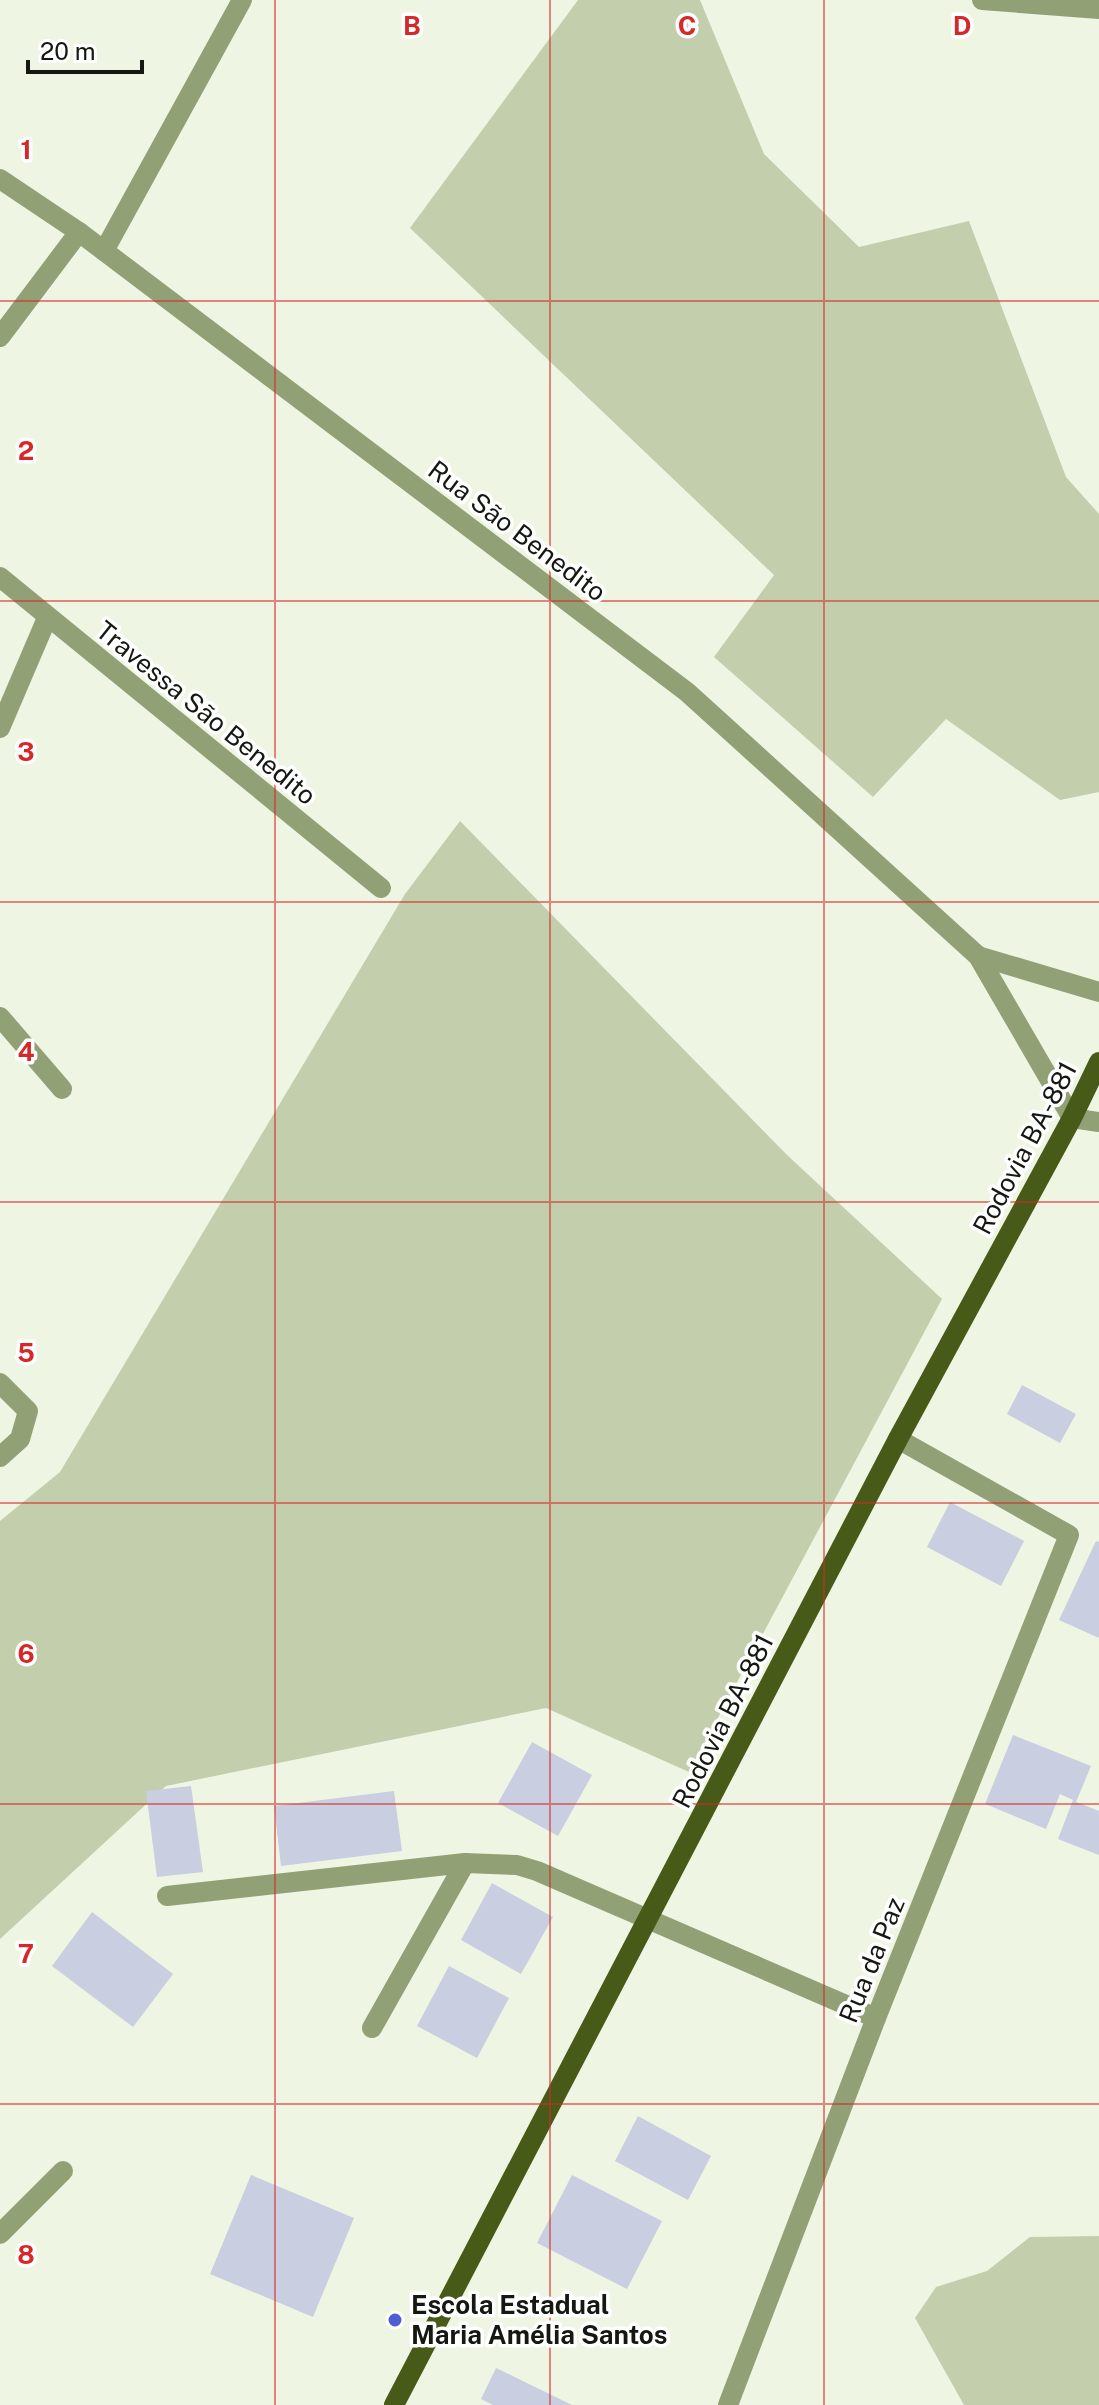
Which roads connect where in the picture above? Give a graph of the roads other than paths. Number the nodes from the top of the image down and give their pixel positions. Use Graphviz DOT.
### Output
graph roads {
  1 [pos="242,0"];
  2 [pos="982,0"];
  3 [pos="1099,9"];
  4 [pos="0,179"];
  5 [pos="79,232"];
  6 [pos="104,251"];
  7 [pos="0,337"];
  8 [pos="0,577"];
  9 [pos="47,618"];
  10 [pos="0,728"];
  11 [pos="381,888"];
  12 [pos="978,956"];
  13 [pos="1099,992"];
  14 [pos="0,1017"];
  15 [pos="1099,1062"];
  16 [pos="62,1089"];
  17 [pos="1072,1118"];
  18 [pos="1099,1122"];
  19 [pos="0,1383"];
  20 [pos="898,1439"];
  21 [pos="0,1457"];
  22 [pos="465,1863"];
  23 [pos="167,1896"];
  24 [pos="649,1919"];
  25 [pos="876,2018"];
  26 [pos="372,2028"];
  27 [pos="63,2171"];
  28 [pos="0,2234"];
  29 [pos="397,2404"];
  30 [pos="728,2405"];
  1 -- 6 [label="street"];
  2 -- 3 [label="street"];
  4 -- 5 [label="street, Rua São Benedito"];
  5 -- 6 [label="street, Rua São Benedito"];
  5 -- 7 [label="street"];
  6 -- 12 [label="street, Rua São Benedito"];
  8 -- 9 [label="street, Travessa São Benedito"];
  9 -- 10 [label="street"];
  9 -- 11 [label="street, Travessa São Benedito"];
  12 -- 13 [label="street, Rua São Benedito"];
  12 -- 17 [label="street, Rua São Benedito"];
  14 -- 16 [label="street"];
  15 -- 17 [label="main road, Rodovia BA-881"];
  17 -- 18 [label="street"];
  17 -- 20 [label="main road, Rodovia BA-881"];
  19 -- 21 [label="street"];
  20 -- 24 [label="main road, Rodovia BA-881"];
  20 -- 25 [label="street, Rua da Paz"];
  22 -- 23 [label="street"];
  22 -- 24 [label="street"];
  22 -- 26 [label="street"];
  24 -- 25 [label="street"];
  24 -- 29 [label="main road, Rodovia BA-881"];
  25 -- 30 [label="street, Rua da Paz"];
  27 -- 28 [label="street"];
}
